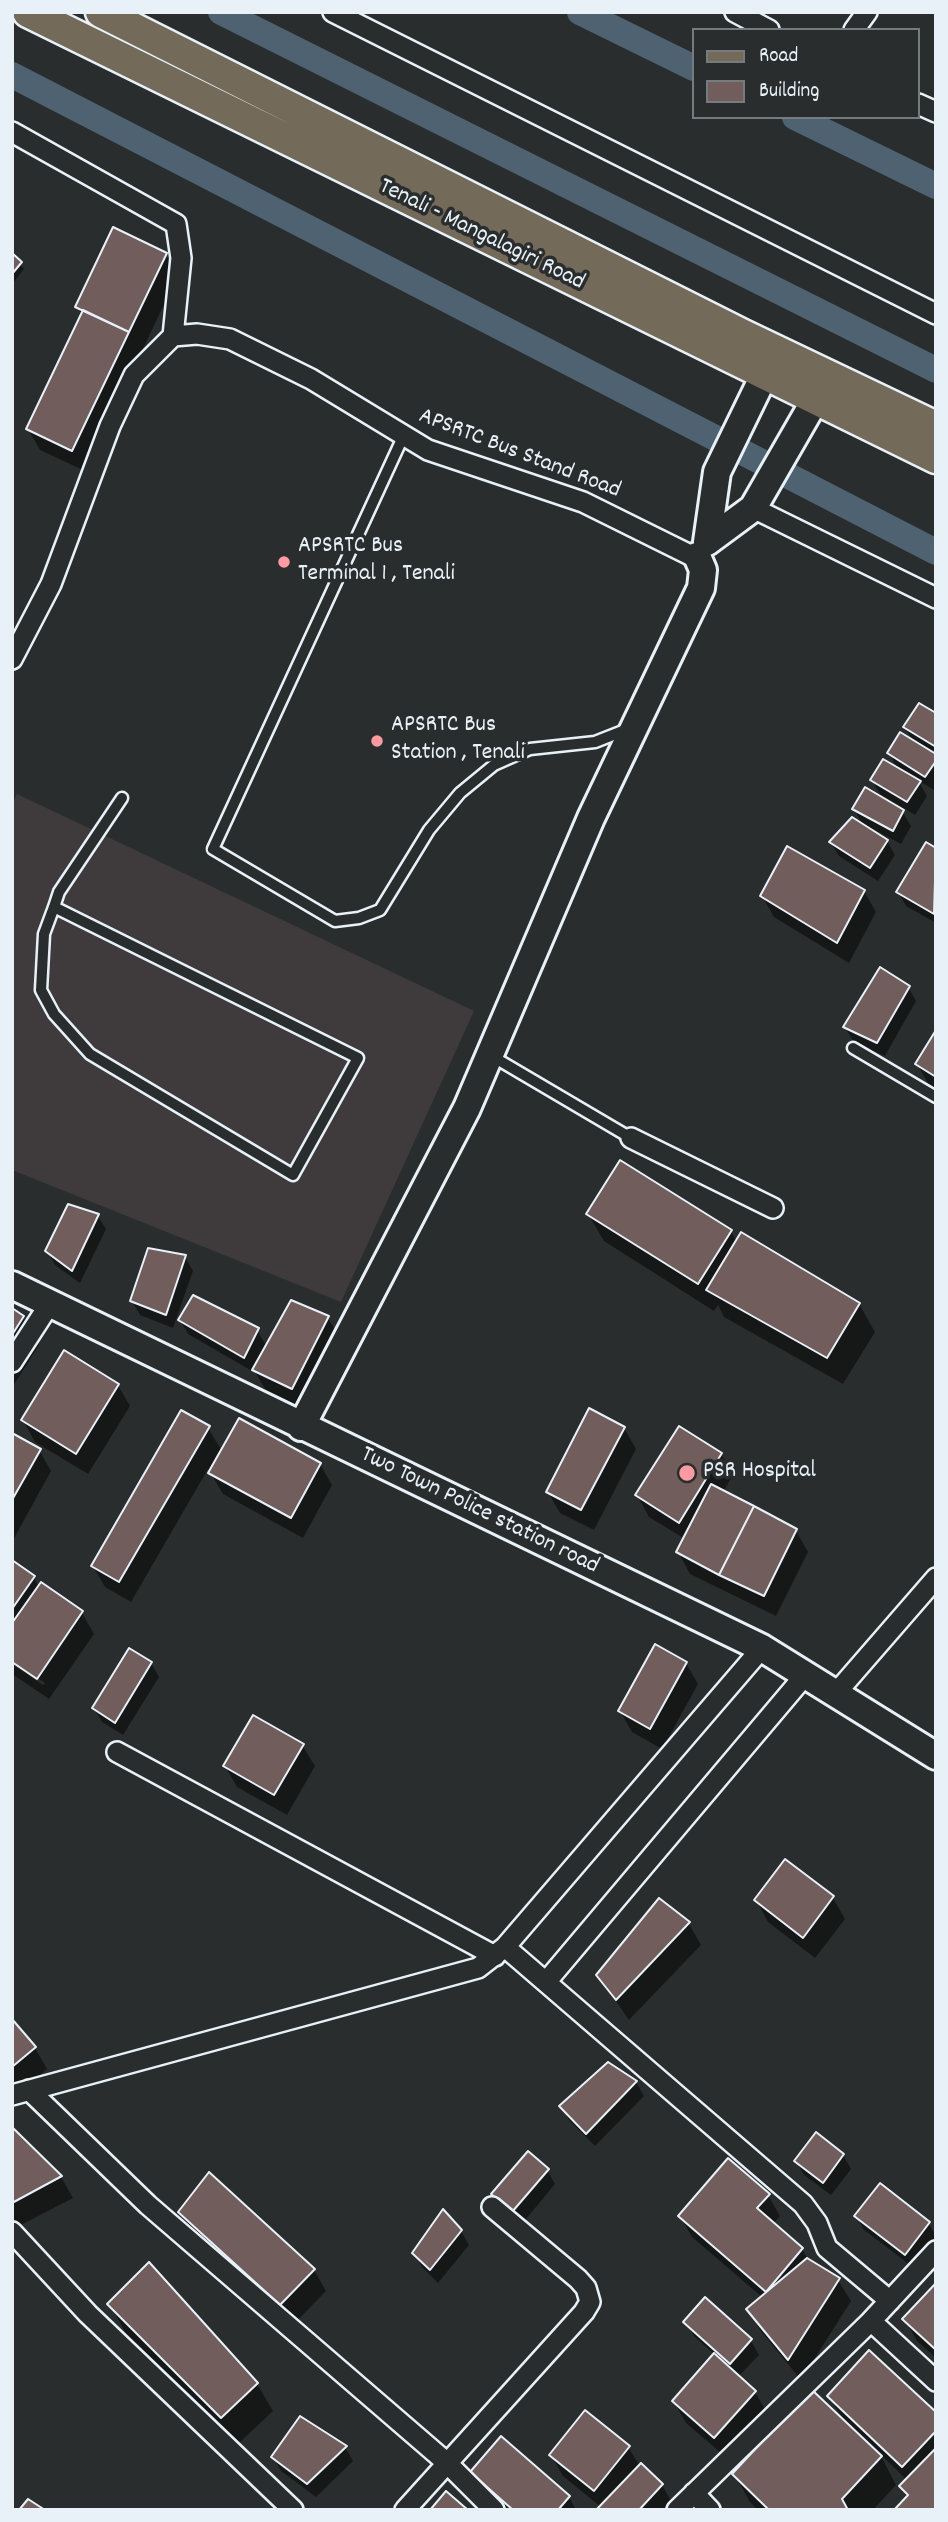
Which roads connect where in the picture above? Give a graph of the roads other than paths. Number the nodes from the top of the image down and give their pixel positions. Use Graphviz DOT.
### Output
graph roads {
  1 [pos="28,12"];
  2 [pos="101,12"];
  3 [pos="333,12"];
  4 [pos="735,12"];
  5 [pos="867,12"];
  6 [pos="765,28"];
  7 [pos="855,28"];
  8 [pos="920,104"];
  9 [pos="936,112"];
  10 [pos="12,132"];
  11 [pos="936,314"];
  12 [pos="173,336"];
  13 [pos="766,371"];
  14 [pos="831,374"];
  15 [pos="811,405"];
  16 [pos="936,426"];
  17 [pos="402,437"];
  18 [pos="936,458"];
  19 [pos="757,501"];
  20 [pos="702,549"];
  21 [pos="936,598"];
  22 [pos="12,659"];
  23 [pos="635,726"];
  24 [pos="122,798"];
  25 [pos="54,907"];
  26 [pos="853,1048"];
  27 [pos="490,1054"];
  28 [pos="936,1097"];
  29 [pos="631,1138"];
  30 [pos="773,1208"];
  31 [pos="12,1285"];
  32 [pos="48,1305"];
  33 [pos="12,1362"];
  34 [pos="301,1427"];
  35 [pos="936,1578"];
  36 [pos="762,1648"];
  37 [pos="806,1674"];
  38 [pos="837,1692"];
  39 [pos="117,1752"];
  40 [pos="936,1756"];
  41 [pos="505,1952"];
  42 [pos="542,1979"];
  43 [pos="20,2092"];
  44 [pos="492,2207"];
  45 [pos="12,2232"];
  46 [pos="936,2251"];
  47 [pos="890,2301"];
  48 [pos="871,2321"];
  49 [pos="936,2381"];
  50 [pos="446,2462"];
  51 [pos="694,2493"];
  52 [pos="293,2510"];
  53 [pos="405,2510"];
  54 [pos="494,2510"];
  55 [pos="677,2510"];
  56 [pos="710,2510"];
  1 -- 13 [label="main road, Tenali - Mangalagiri Road"];
  2 -- 13 [label="main road, Tenali - Mangalagiri Road"];
  3 -- 11 [label="street"];
  4 -- 6 [label="street"];
  5 -- 7 [label="street"];
  8 -- 9 [label="street"];
  10 -- 12 [label="street"];
  12 -- 17 [label="street, APSRTC Bus Stand Road"];
  12 -- 22 [label="street"];
  13 -- 14 [label="main road, Tenali - Mangalagiri Road"];
  13 -- 15 [label="main road, Tenali - Mangalagiri Road"];
  13 -- 20 [label="street"];
  14 -- 15 [label="street"];
  14 -- 16 [label="main road, Tenali - Mangalagiri Road"];
  15 -- 18 [label="main road, Tenali - Mangalagiri Road"];
  15 -- 19 [label="street"];
  17 -- 20 [label="street, APSRTC Bus Stand Road"];
  17 -- 23 [label="lane"];
  19 -- 20 [label="street"];
  19 -- 21 [label="street"];
  20 -- 23 [label="street"];
  23 -- 27 [label="street"];
  24 -- 25 [label="lane"];
  25 -- 25 [label="lane"];
  26 -- 28 [label="lane"];
  27 -- 29 [label="lane"];
  27 -- 34 [label="street"];
  29 -- 30 [label="street"];
  31 -- 32 [label="street, Two Town Police station road"];
  32 -- 33 [label="street"];
  32 -- 34 [label="street, Two Town Police station road"];
  34 -- 36 [label="street, Two Town Police station road"];
  35 -- 38 [label="street"];
  36 -- 37 [label="street, Two Town Police station road"];
  36 -- 41 [label="street"];
  37 -- 38 [label="street, Two Town Police station road"];
  37 -- 42 [label="street"];
  38 -- 40 [label="street, Two Town Police station road"];
  39 -- 41 [label="street"];
  41 -- 42 [label="street"];
  41 -- 43 [label="street"];
  42 -- 47 [label="street"];
  43 -- 50 [label="street"];
  44 -- 50 [label="street"];
  45 -- 52 [label="street"];
  46 -- 47 [label="street"];
  47 -- 48 [label="street"];
  48 -- 49 [label="street"];
  48 -- 51 [label="street"];
  50 -- 53 [label="street"];
  50 -- 54 [label="street"];
  51 -- 55 [label="street"];
  51 -- 56 [label="street"];
}
